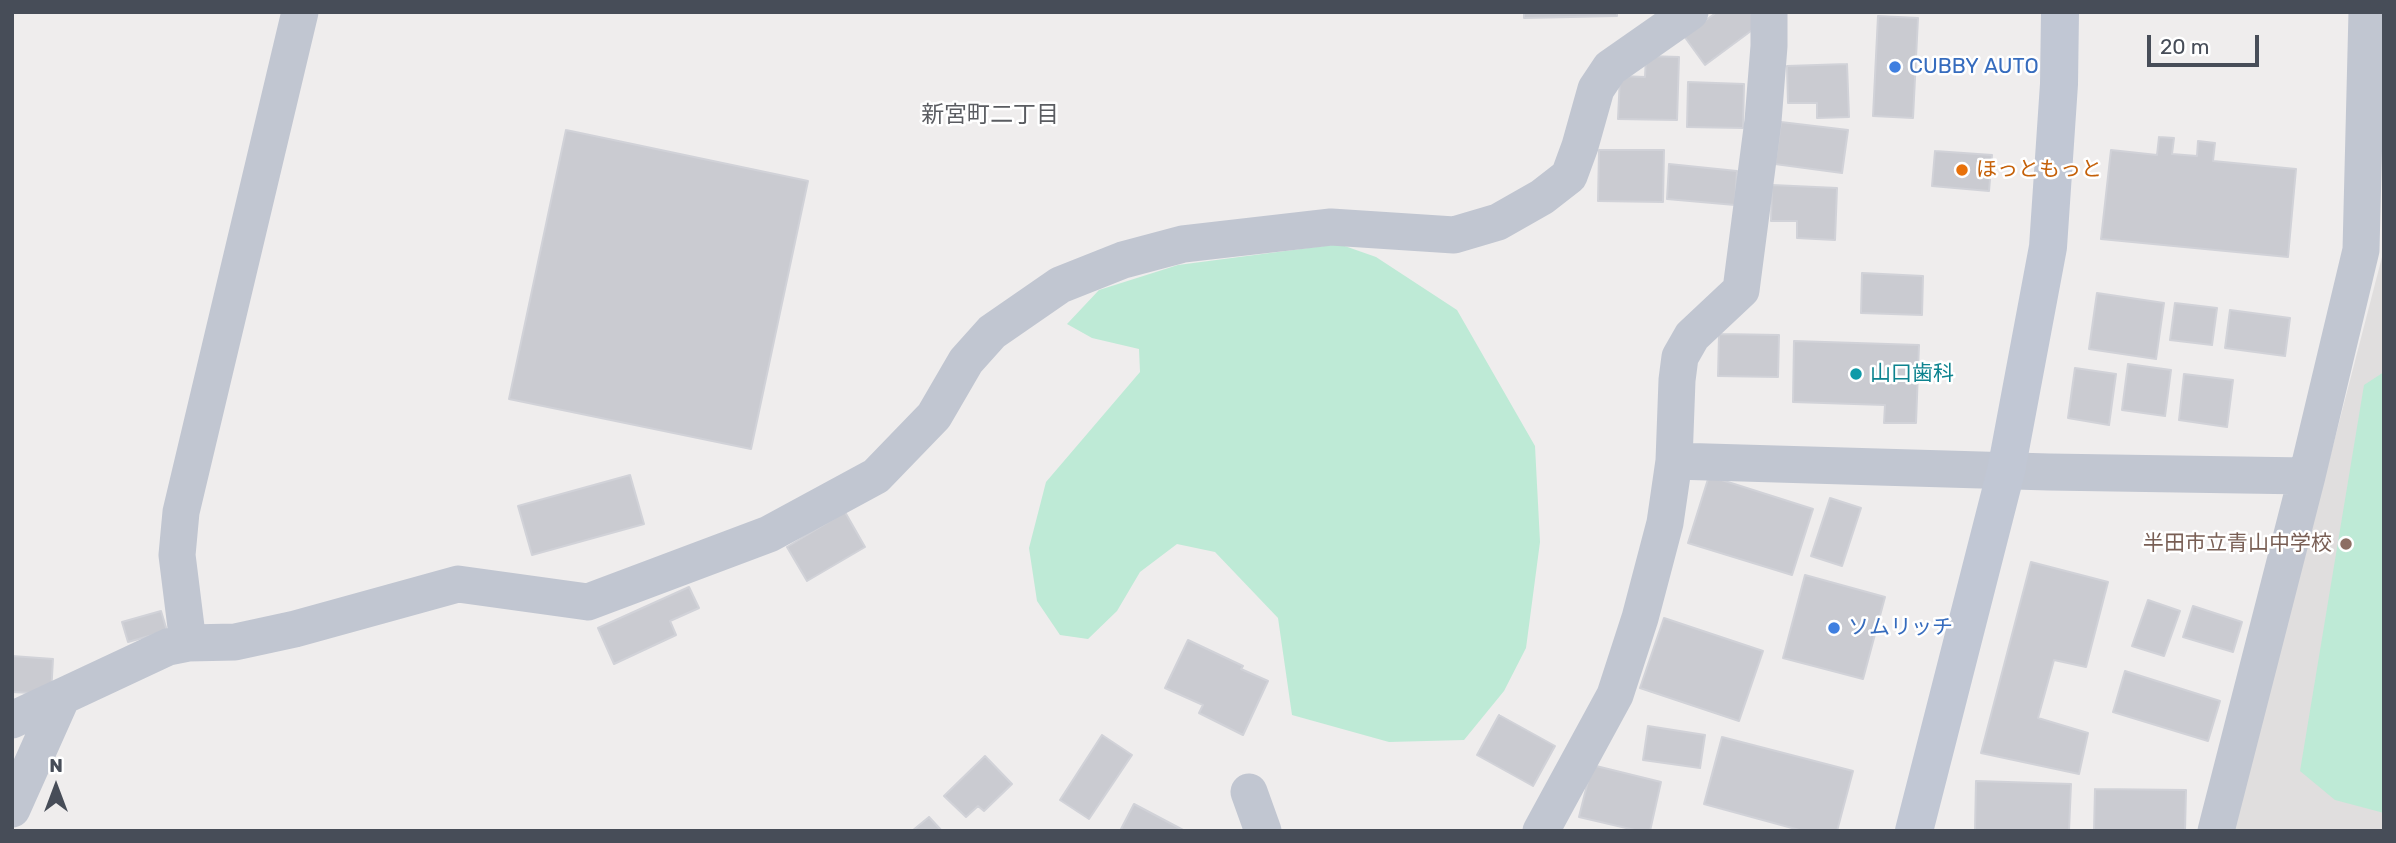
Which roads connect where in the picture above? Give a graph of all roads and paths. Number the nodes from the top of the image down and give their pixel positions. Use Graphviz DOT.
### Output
graph roads {
  1 [pos="300,12"];
  2 [pos="1690,12"];
  3 [pos="1769,12"];
  4 [pos="2060,12"];
  5 [pos="2367,12"];
  6 [pos="1674,461"];
  7 [pos="2006,471"];
  8 [pos="2307,476"];
  9 [pos="188,643"];
  10 [pos="62,697"];
  11 [pos="12,720"];
  12 [pos="1249,792"];
  13 [pos="12,809"];
  14 [pos="1263,831"];
  15 [pos="1541,831"];
  16 [pos="1914,831"];
  17 [pos="2216,831"];
  1 -- 9 [label="street"];
  2 -- 9 [label="street"];
  3 -- 6 [label="street"];
  4 -- 7 [label="street"];
  5 -- 8 [label="street"];
  6 -- 7 [label="street"];
  6 -- 15 [label="street"];
  7 -- 8 [label="street"];
  7 -- 16 [label="street"];
  8 -- 17 [label="street"];
  9 -- 10 [label="street"];
  10 -- 11 [label="street"];
  10 -- 13 [label="street"];
  12 -- 14 [label="street"];
}
